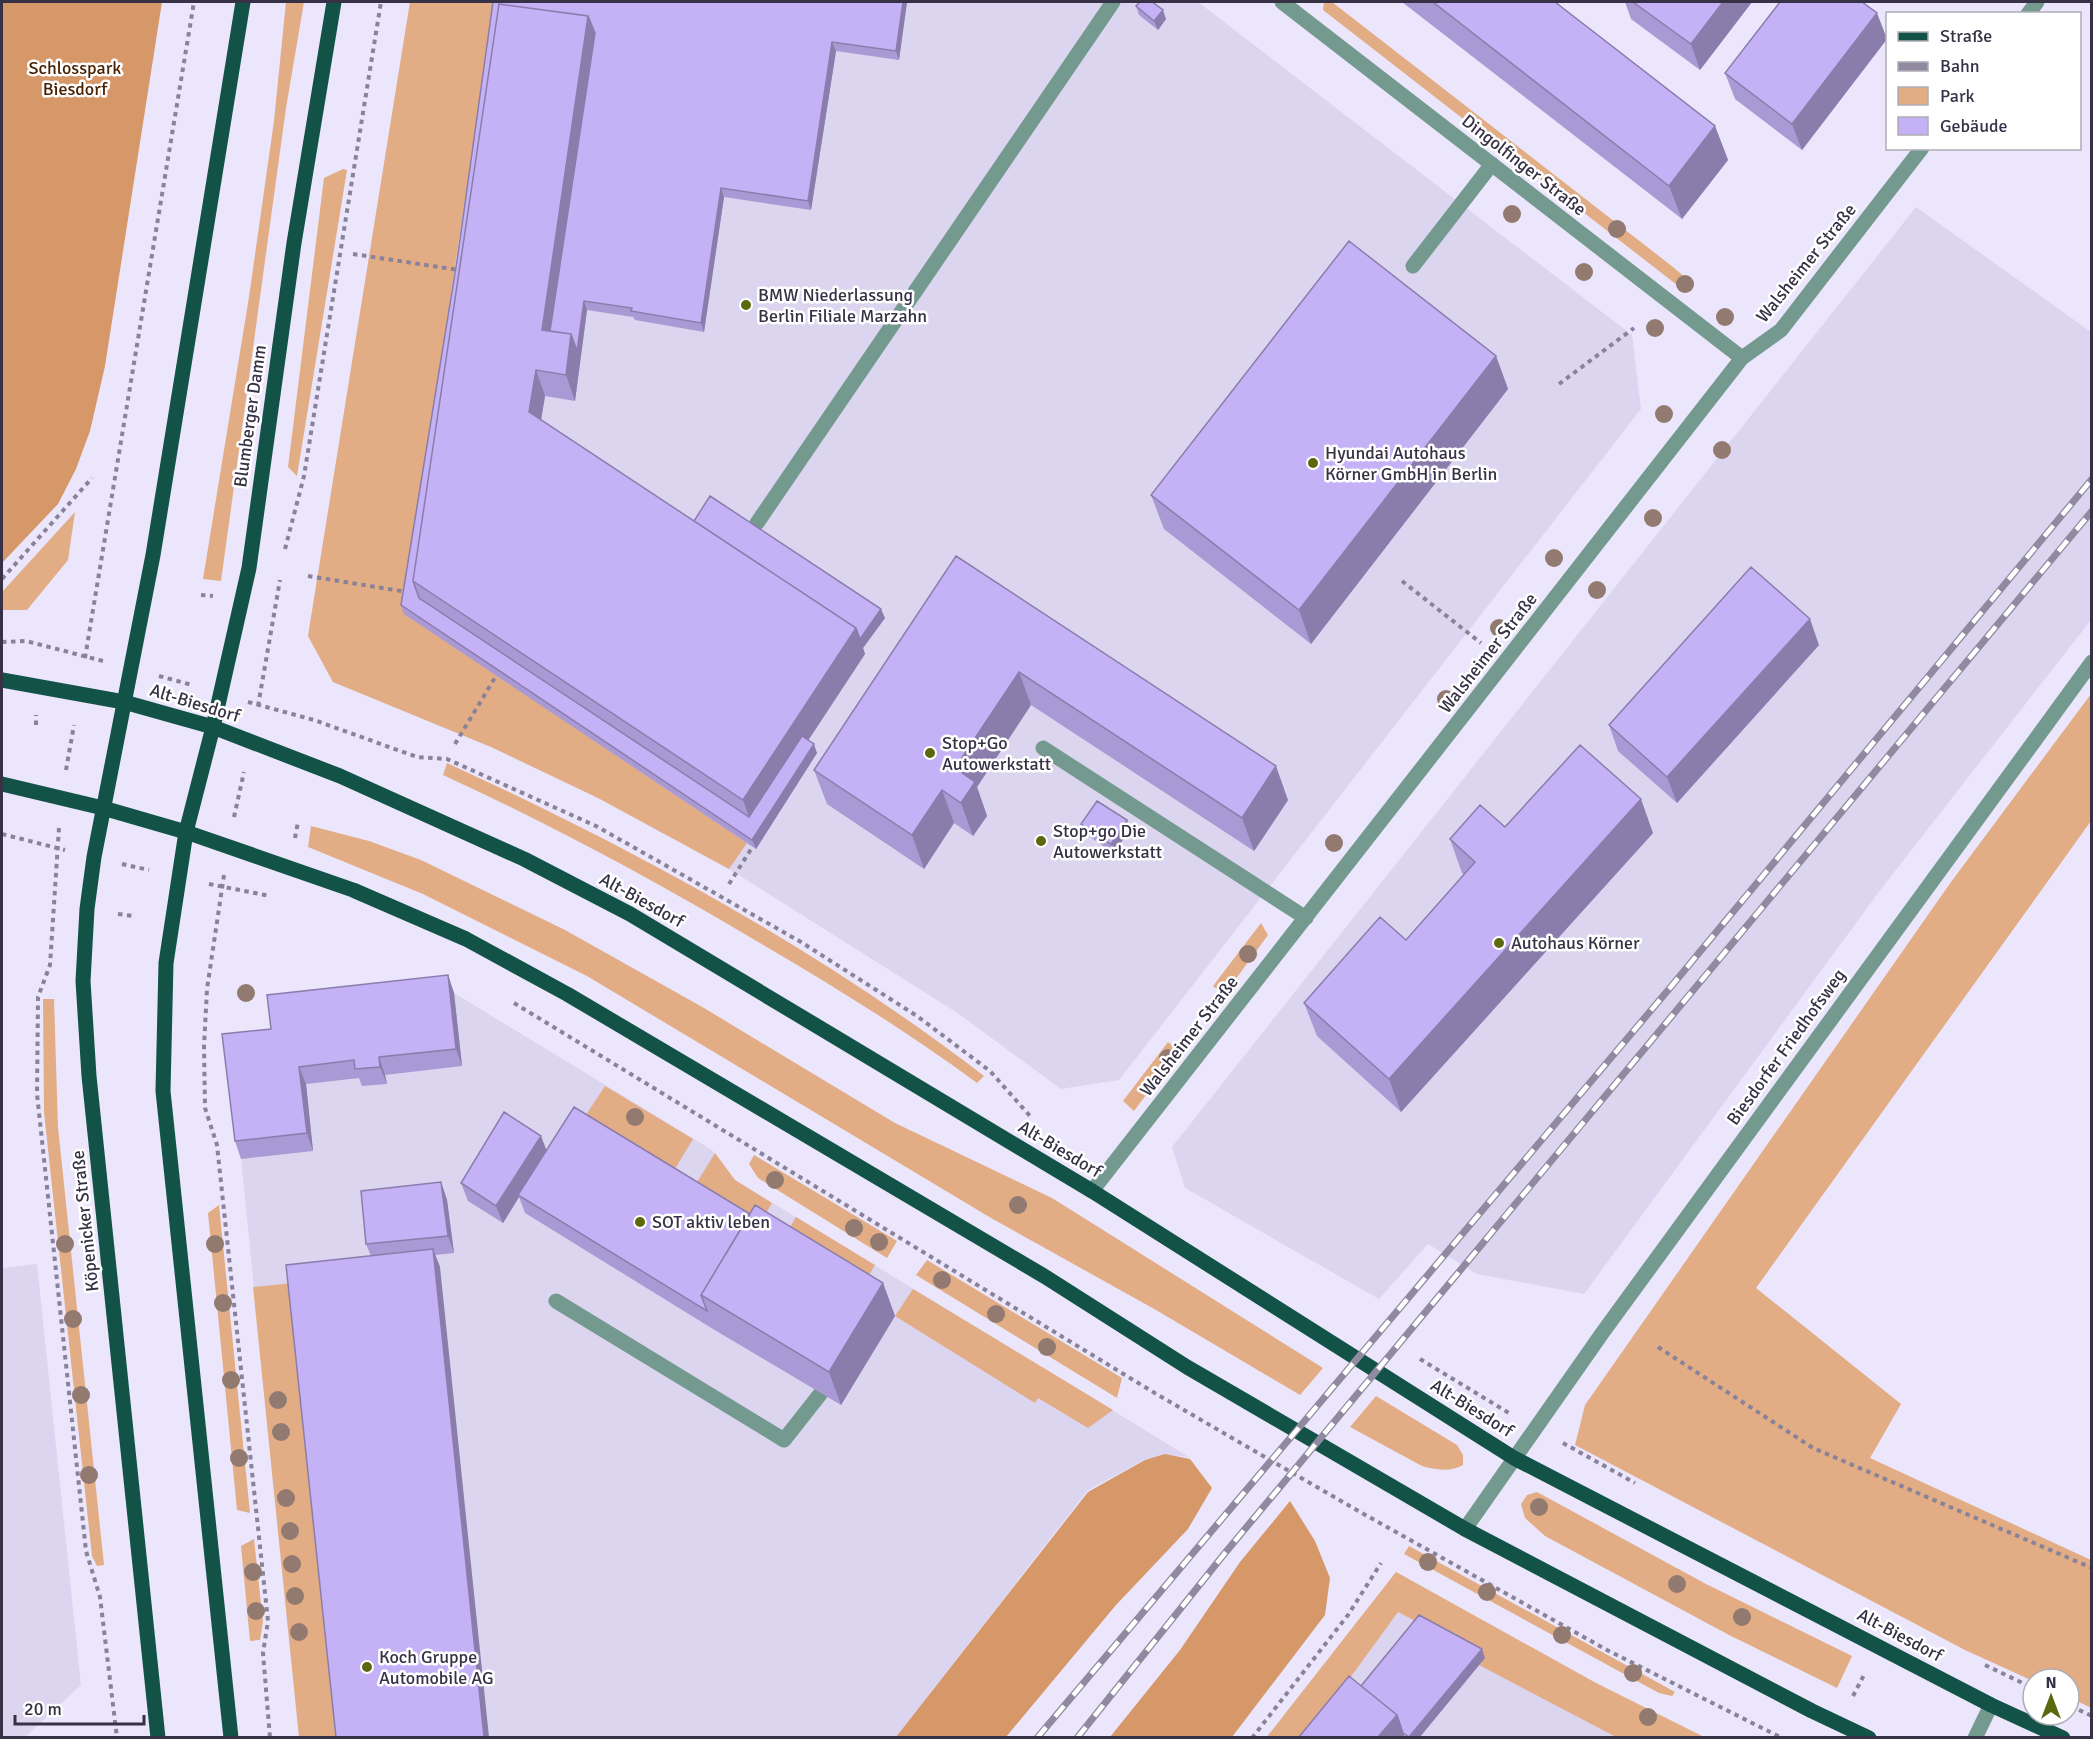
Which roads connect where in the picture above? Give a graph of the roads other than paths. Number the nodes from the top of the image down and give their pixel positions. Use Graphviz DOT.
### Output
graph roads {
  1 [pos="243,2"];
  2 [pos="334,2"];
  3 [pos="1113,2"];
  4 [pos="1286,2"];
  5 [pos="1920,150"];
  6 [pos="1492,164"];
  7 [pos="1413,266"];
  8 [pos="1743,358"];
  9 [pos="757,523"];
  10 [pos="2091,662"];
  11 [pos="2,680"];
  12 [pos="124,702"];
  13 [pos="213,728"];
  14 [pos="1042,748"];
  15 [pos="2,784"];
  16 [pos="103,808"];
  17 [pos="186,832"];
  18 [pos="1306,918"];
  19 [pos="1092,1191"];
  20 [pos="556,1301"];
  21 [pos="821,1393"];
  22 [pos="1514,1458"];
  23 [pos="1465,1528"];
  24 [pos="1991,1705"];
  25 [pos="158,1737"];
  26 [pos="231,1737"];
  27 [pos="1869,1737"];
  28 [pos="1975,1737"];
  29 [pos="2063,1737"];
  1 -- 12 [label="main road"];
  2 -- 13 [label="main road, Blumberger Damm"];
  3 -- 9 [label="street"];
  4 -- 6 [label="street, Dingolfinger Straße"];
  5 -- 8 [label="street, Walsheimer Straße"];
  6 -- 7 [label="street"];
  6 -- 8 [label="street, Dingolfinger Straße"];
  8 -- 18 [label="street, Walsheimer Straße"];
  10 -- 22 [label="street, Biesdorfer Friedhofsweg"];
  11 -- 12 [label="main road, Alt-Biesdorf"];
  12 -- 13 [label="main road, Alt-Biesdorf"];
  12 -- 16 [label="main road, Köpenicker Straße"];
  13 -- 17 [label="main road, Blumberger Damm"];
  13 -- 19 [label="main road, Alt-Biesdorf"];
  14 -- 18 [label="street"];
  15 -- 16 [label="main road"];
  16 -- 17 [label="main road"];
  16 -- 25 [label="main road, Köpenicker Straße"];
  17 -- 23 [label="main road"];
  17 -- 26 [label="main road"];
  18 -- 19 [label="street, Walsheimer Straße"];
  19 -- 22 [label="main road, Alt-Biesdorf"];
  20 -- 21 [label="street"];
  22 -- 23 [label="street, Biesdorfer Friedhofsweg"];
  22 -- 24 [label="main road, Alt-Biesdorf"];
  23 -- 27 [label="main road"];
  24 -- 28 [label="street"];
  24 -- 29 [label="main road, Alt-Biesdorf"];
}
